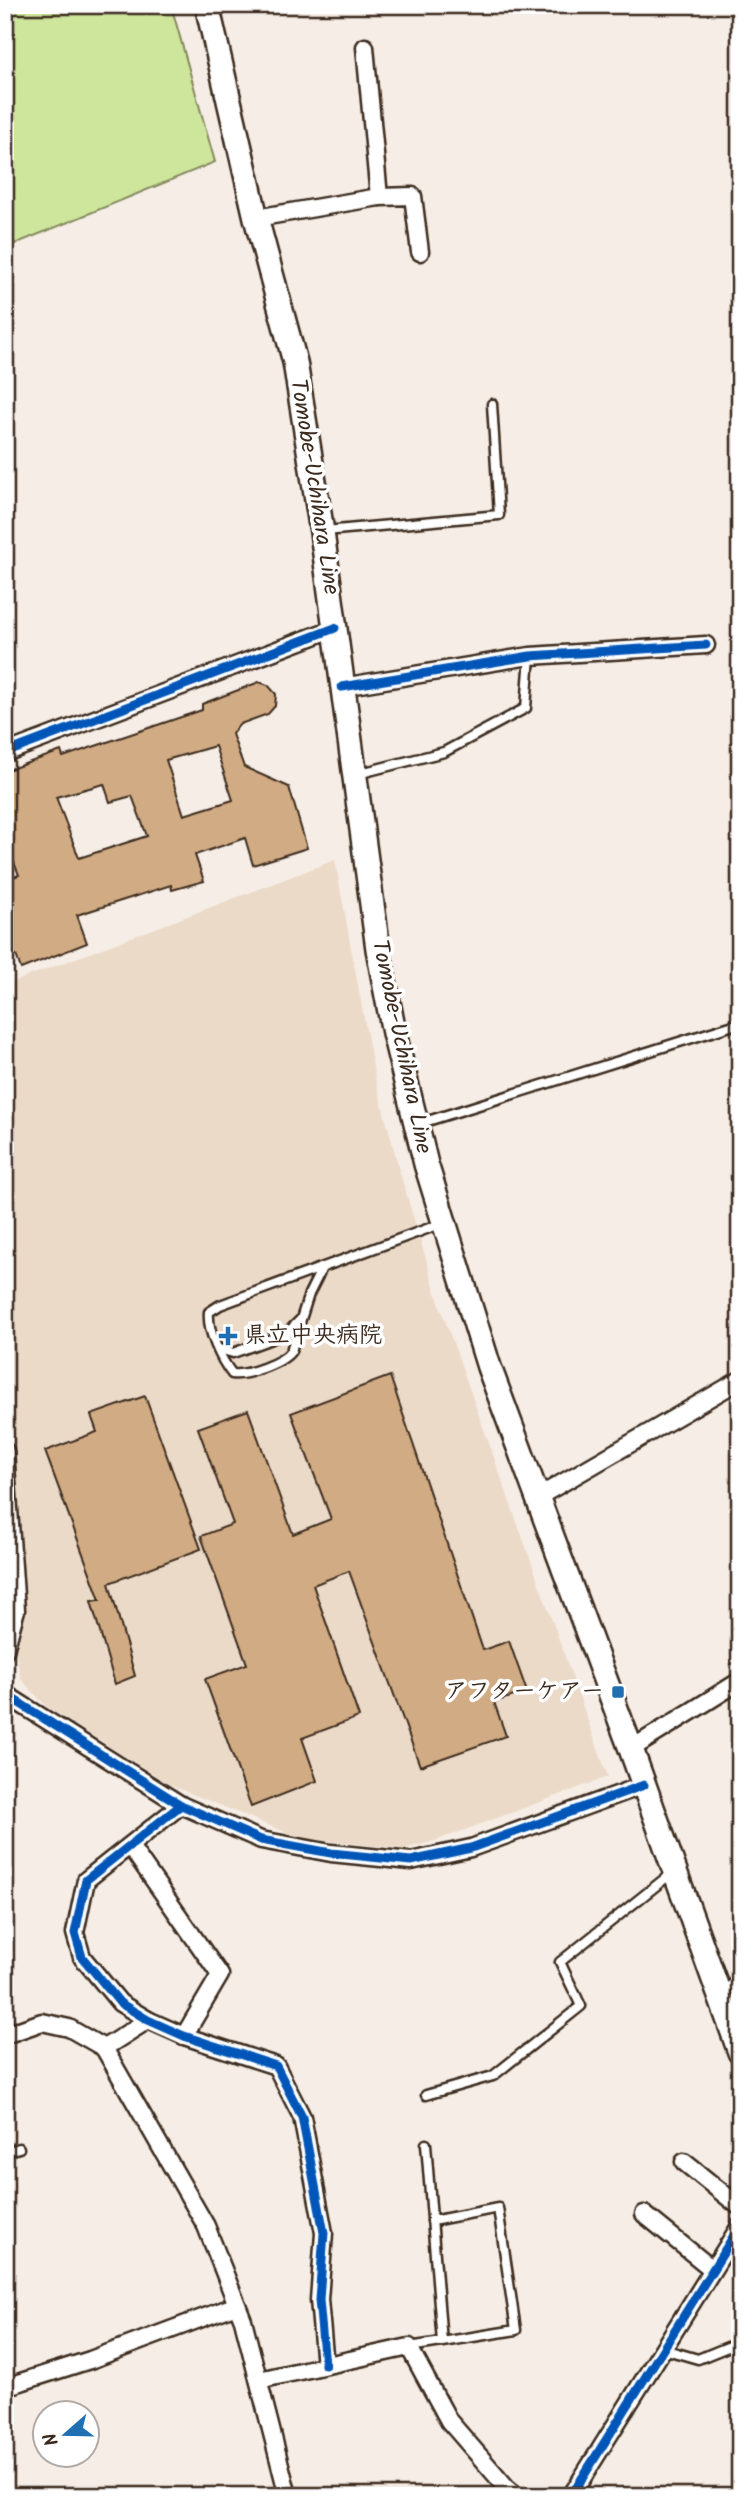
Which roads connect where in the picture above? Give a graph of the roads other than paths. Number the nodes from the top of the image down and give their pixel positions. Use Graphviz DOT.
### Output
graph roads {
  1 [pos="207,5"];
  2 [pos="365,47"];
  3 [pos="379,197"];
  4 [pos="256,218"];
  5 [pos="420,252"];
  6 [pos="492,404"];
  7 [pos="322,532"];
  8 [pos="335,628"];
  9 [pos="706,645"];
  10 [pos="530,656"];
  11 [pos="342,687"];
  12 [pos="5,753"];
  13 [pos="354,775"];
  14 [pos="740,1023"];
  15 [pos="416,1125"];
  16 [pos="443,1223"];
  17 [pos="322,1268"];
  18 [pos="301,1319"];
  19 [pos="219,1349"];
  20 [pos="740,1380"];
  21 [pos="5,1451"];
  22 [pos="538,1497"];
  23 [pos="5,1650"];
  24 [pos="740,1681"];
  25 [pos="5,1694"];
  26 [pos="631,1749"];
  27 [pos="644,1785"];
  28 [pos="181,1805"];
  29 [pos="130,1846"];
  30 [pos="674,1871"];
  31 [pos="740,1977"];
  32 [pos="719,1996"];
  33 [pos="148,2020"];
  34 [pos="5,2035"];
  35 [pos="184,2036"];
  36 [pos="104,2048"];
  37 [pos="740,2052"];
  38 [pos="426,2095"];
  39 [pos="426,2144"];
  40 [pos="19,2148"];
  41 [pos="5,2152"];
  42 [pos="684,2162"];
  43 [pos="740,2207"];
  44 [pos="644,2214"];
  45 [pos="432,2221"];
  46 [pos="740,2226"];
  47 [pos="712,2269"];
  48 [pos="237,2305"];
  49 [pos="442,2342"];
  50 [pos="740,2342"];
  51 [pos="409,2347"];
  52 [pos="663,2349"];
  53 [pos="326,2365"];
  54 [pos="259,2380"];
  55 [pos="5,2388"];
  56 [pos="288,2496"];
  57 [pos="517,2496"];
  58 [pos="571,2496"];
  1 -- 4 [label="main road, Tomobe-Uchihara Line"];
  2 -- 3 [label="street"];
  3 -- 4 [label="street"];
  3 -- 5 [label="street"];
  4 -- 7 [label="main road, Tomobe-Uchihara Line"];
  6 -- 7 [label="lane"];
  7 -- 8 [label="main road, Tomobe-Uchihara Line"];
  8 -- 11 [label="main road, Tomobe-Uchihara Line"];
  8 -- 12 [label="street"];
  9 -- 10 [label="street"];
  10 -- 11 [label="street"];
  10 -- 13 [label="lane"];
  11 -- 13 [label="main road, Tomobe-Uchihara Line"];
  13 -- 15 [label="main road, Tomobe-Uchihara Line"];
  14 -- 15 [label="lane"];
  15 -- 16 [label="main road, Tomobe-Uchihara Line"];
  16 -- 17 [label="lane"];
  16 -- 22 [label="main road, Tomobe-Uchihara Line"];
  17 -- 18 [label="lane"];
  17 -- 19 [label="lane"];
  18 -- 19 [label="lane"];
  18 -- 19 [label="lane"];
  20 -- 22 [label="street"];
  21 -- 23 [label="street"];
  22 -- 26 [label="main road, Tomobe-Uchihara Line"];
  24 -- 26 [label="street"];
  25 -- 28 [label="street"];
  26 -- 27 [label="main road, Tomobe-Uchihara Line"];
  27 -- 28 [label="street"];
  27 -- 30 [label="main road, Tomobe-Uchihara Line"];
  28 -- 29 [label="street"];
  29 -- 33 [label="street"];
  29 -- 35 [label="street"];
  30 -- 32 [label="main road, Tomobe-Uchihara Line"];
  30 -- 38 [label="lane"];
  31 -- 32 [label="lane"];
  32 -- 37 [label="main road, Tomobe-Uchihara Line"];
  33 -- 35 [label="street"];
  33 -- 36 [label="street"];
  34 -- 36 [label="street"];
  35 -- 53 [label="street"];
  36 -- 48 [label="street"];
  39 -- 45 [label="lane"];
  40 -- 41 [label="lane"];
  42 -- 43 [label="street"];
  44 -- 47 [label="street"];
  45 -- 49 [label="lane"];
  45 -- 49 [label="lane"];
  46 -- 47 [label="street"];
  47 -- 52 [label="street"];
  48 -- 54 [label="street"];
  48 -- 55 [label="street"];
  49 -- 51 [label="lane"];
  50 -- 52 [label="lane"];
  51 -- 53 [label="street"];
  51 -- 57 [label="street"];
  52 -- 58 [label="street"];
  53 -- 54 [label="street"];
  54 -- 56 [label="street"];
}
